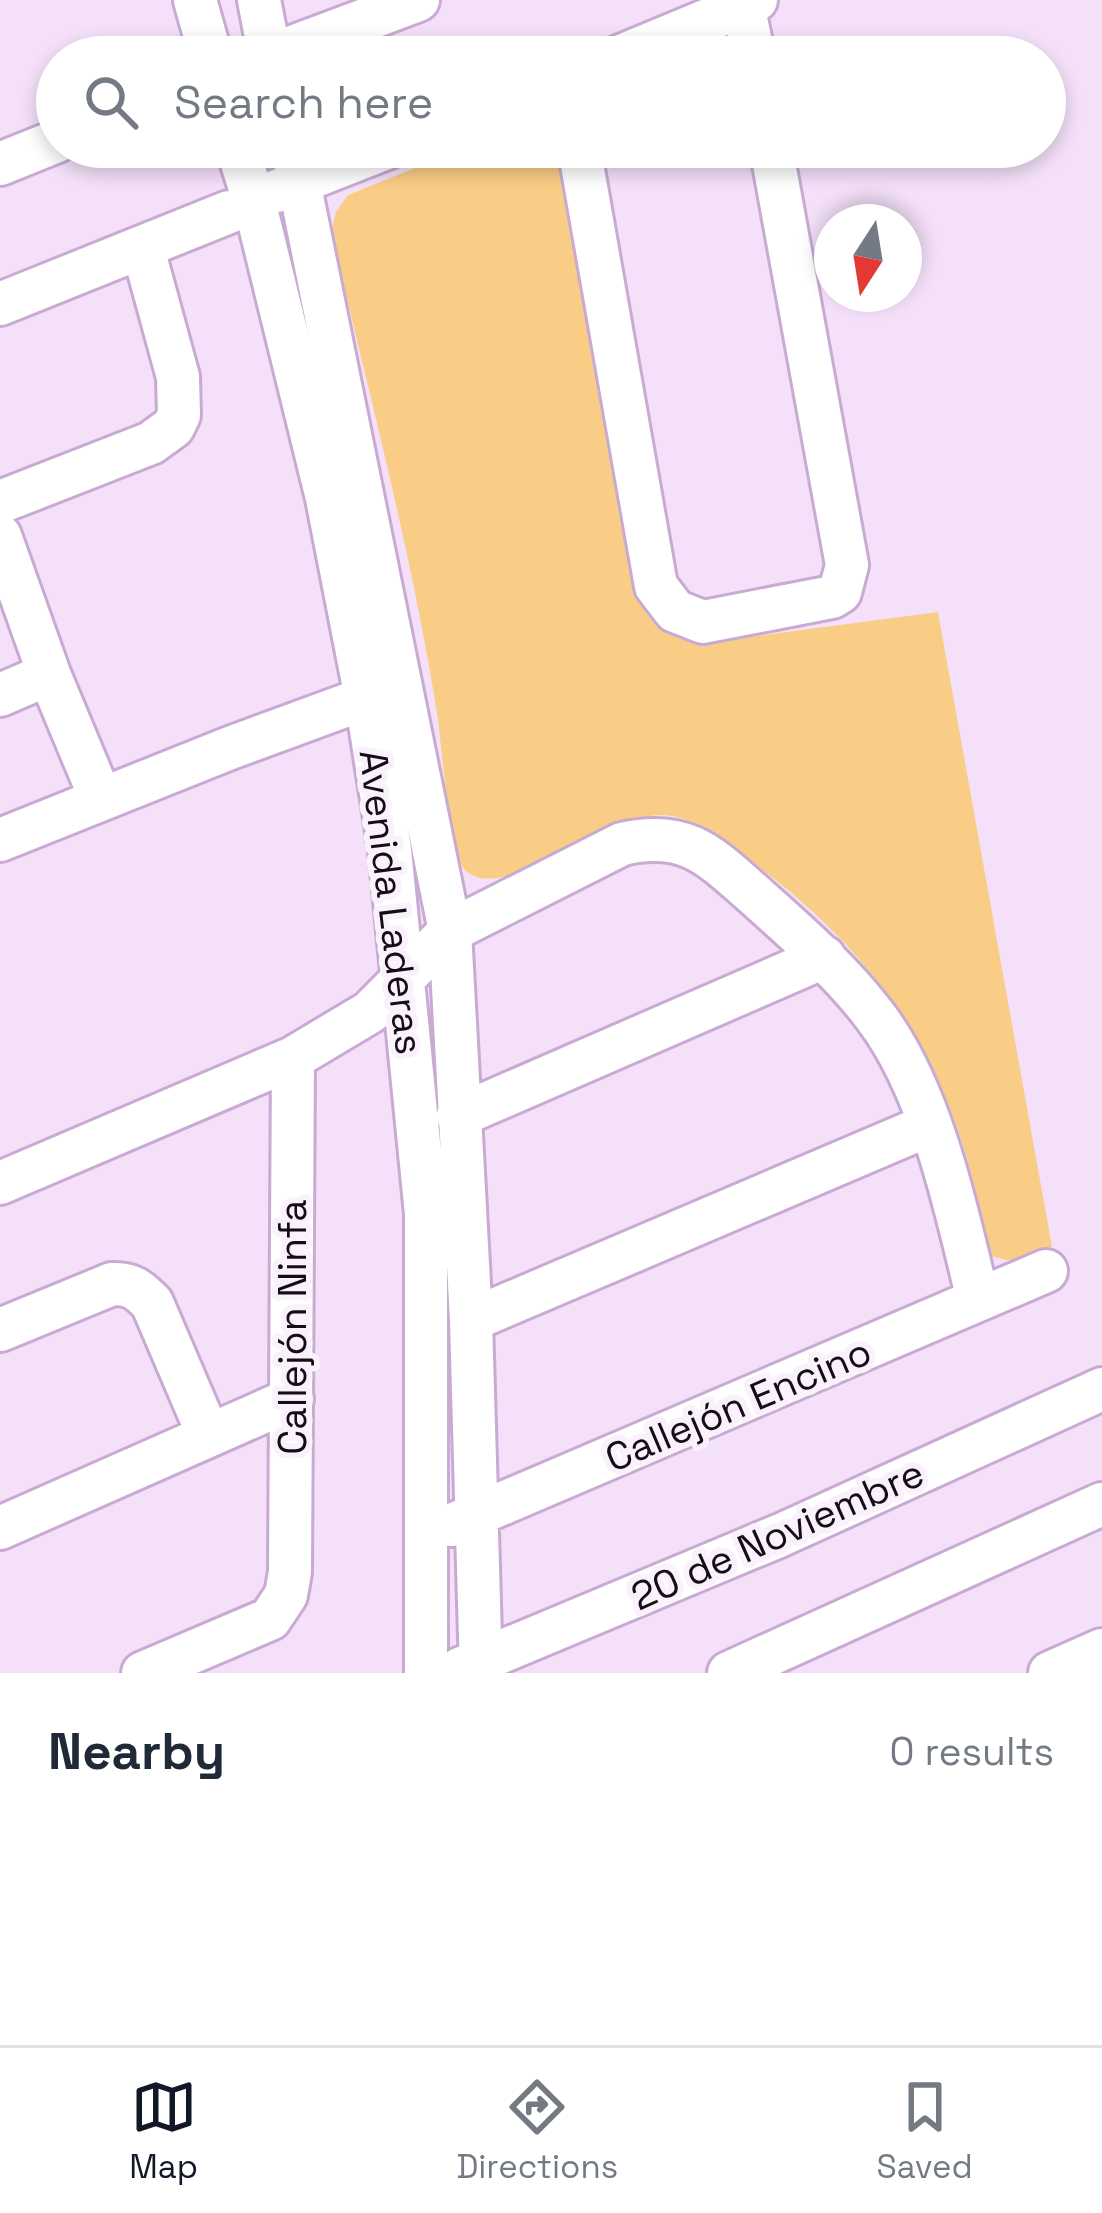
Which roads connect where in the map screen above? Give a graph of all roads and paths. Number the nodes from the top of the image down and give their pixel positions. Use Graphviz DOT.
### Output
graph roads {
  1 [pos="195,0"];
  2 [pos="259,0"];
  3 [pos="418,0"];
  4 [pos="750,2"];
  5 [pos="205,36"];
  6 [pos="265,36"];
  7 [pos="322,36"];
  8 [pos="669,36"];
  9 [pos="752,36"];
  10 [pos="36,149"];
  11 [pos="0,164"];
  12 [pos="239,168"];
  13 [pos="291,168"];
  14 [pos="297,168"];
  15 [pos="583,168"];
  16 [pos="775,168"];
  17 [pos="242,206"];
  18 [pos="143,249"];
  19 [pos="0,304"];
  20 [pos="0,502"];
  21 [pos="0,536"];
  22 [pos="49,674"];
  23 [pos="0,695"];
  24 [pos="366,698"];
  25 [pos="100,799"];
  26 [pos="0,840"];
  27 [pos="450,931"];
  28 [pos="824,957"];
  29 [pos="405,976"];
  30 [pos="293,1058"];
  31 [pos="458,1116"];
  32 [pos="929,1125"];
  33 [pos="0,1183"];
  34 [pos="1046,1270"];
  35 [pos="978,1300"];
  36 [pos="471,1320"];
  37 [pos="0,1330"];
  38 [pos="1102,1389"];
  39 [pos="292,1399"];
  40 [pos="208,1434"];
  41 [pos="1102,1504"];
  42 [pos="477,1517"];
  43 [pos="0,1528"];
  44 [pos="428,1533"];
  45 [pos="1102,1650"];
  46 [pos="470,1669"];
  47 [pos="142,1673"];
  48 [pos="426,1673"];
  49 [pos="729,1673"];
  50 [pos="1049,1673"];
  1 -- 5 [label="street"];
  2 -- 6 [label="street"];
  3 -- 7 [label="street"];
  4 -- 8 [label="street"];
  4 -- 9 [label="street"];
  10 -- 11 [label="street"];
  12 -- 17 [label="street, Avenida Laderas"];
  13 -- 17 [label="street"];
  14 -- 27 [label="street, Avenida Laderas"];
  15 -- 16 [label="street"];
  17 -- 18 [label="street"];
  17 -- 24 [label="street, Avenida Laderas"];
  18 -- 19 [label="street"];
  18 -- 20 [label="street"];
  21 -- 22 [label="street"];
  22 -- 23 [label="street"];
  22 -- 25 [label="street"];
  24 -- 25 [label="street"];
  24 -- 29 [label="street, Avenida Laderas"];
  25 -- 26 [label="street"];
  27 -- 28 [label="street"];
  27 -- 29 [label="street"];
  27 -- 31 [label="street, Avenida Laderas"];
  28 -- 31 [label="street"];
  28 -- 32 [label="street"];
  29 -- 30 [label="street"];
  29 -- 44 [label="street, Avenida Laderas"];
  30 -- 33 [label="street"];
  30 -- 39 [label="street, Callejón Ninfa"];
  31 -- 36 [label="street, Avenida Laderas"];
  32 -- 35 [label="street"];
  32 -- 36 [label="street"];
  34 -- 35 [label="street, Callejón Encino"];
  35 -- 42 [label="street, Callejón Encino"];
  36 -- 42 [label="street, Avenida Laderas"];
  37 -- 40 [label="street"];
  38 -- 46 [label="street, 20 de Noviembre"];
  39 -- 40 [label="street"];
  39 -- 47 [label="street, Callejón Ninfa"];
  40 -- 43 [label="street"];
  41 -- 49 [label="street"];
  42 -- 44 [label="street, Callejón Encino"];
  42 -- 46 [label="street, Avenida Laderas"];
  44 -- 48 [label="street, Avenida Laderas"];
  45 -- 50 [label="street"];
}
